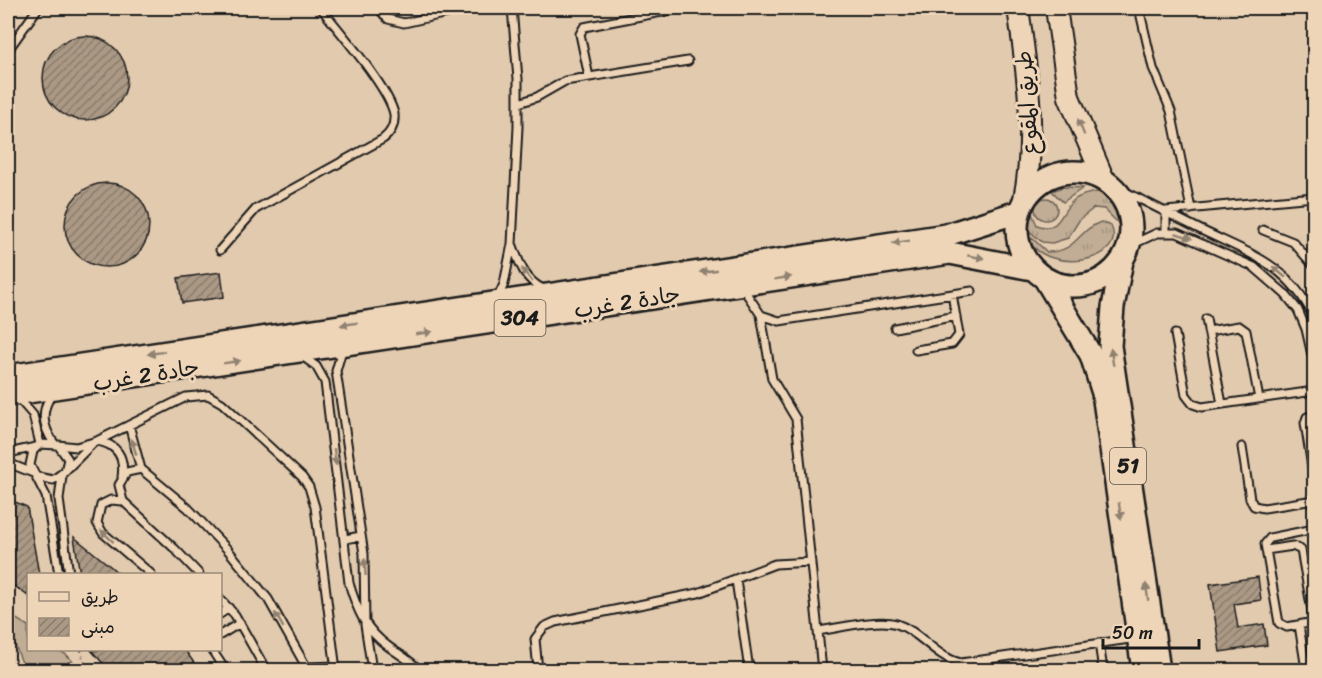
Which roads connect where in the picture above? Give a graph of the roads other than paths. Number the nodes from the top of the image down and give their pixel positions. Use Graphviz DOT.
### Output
graph roads {
  1 [pos="38,8"];
  2 [pos="321,8"];
  3 [pos="378,8"];
  4 [pos="470,8"];
  5 [pos="512,8"];
  6 [pos="682,8"];
  7 [pos="1018,8"];
  8 [pos="1056,8"];
  9 [pos="1139,8"];
  10 [pos="8,50"];
  11 [pos="688,61"];
  12 [pos="589,77"];
  13 [pos="519,103"];
  14 [pos="1106,181"];
  15 [pos="1314,197"];
  16 [pos="1021,206"];
  17 [pos="1191,209"];
  18 [pos="1166,211"];
  19 [pos="1263,230"];
  20 [pos="1166,231"];
  21 [pos="512,244"];
  22 [pos="220,250"];
  23 [pos="1125,254"];
  24 [pos="1314,266"];
  25 [pos="1038,274"];
  26 [pos="740,285"];
  27 [pos="972,291"];
  28 [pos="556,293"];
  29 [pos="952,294"];
  30 [pos="496,302"];
  31 [pos="761,315"];
  32 [pos="956,316"];
  33 [pos="1314,317"];
  34 [pos="1206,320"];
  35 [pos="895,328"];
  36 [pos="1208,331"];
  37 [pos="1175,334"];
  38 [pos="344,345"];
  39 [pos="915,350"];
  40 [pos="291,353"];
  41 [pos="1314,364"];
  42 [pos="337,380"];
  43 [pos="325,382"];
  44 [pos="9,388"];
  45 [pos="57,388"];
  46 [pos="1314,391"];
  47 [pos="1259,399"];
  48 [pos="1222,404"];
  49 [pos="1314,415"];
  50 [pos="129,425"];
  51 [pos="95,442"];
  52 [pos="56,444"];
  53 [pos="38,446"];
  54 [pos="1242,447"];
  55 [pos="8,453"];
  56 [pos="8,463"];
  57 [pos="141,469"];
  58 [pos="64,473"];
  59 [pos="36,475"];
  60 [pos="122,477"];
  61 [pos="1314,480"];
  62 [pos="1314,500"];
  63 [pos="123,501"];
  64 [pos="1314,529"];
  65 [pos="362,536"];
  66 [pos="345,539"];
  67 [pos="1266,550"];
  68 [pos="811,562"];
  69 [pos="59,573"];
  70 [pos="69,573"];
  71 [pos="150,573"];
  72 [pos="198,573"];
  73 [pos="736,580"];
  74 [pos="222,600"];
  75 [pos="229,608"];
  76 [pos="222,613"];
  77 [pos="1314,622"];
  78 [pos="240,623"];
  79 [pos="365,625"];
  80 [pos="1299,625"];
  81 [pos="818,631"];
  82 [pos="222,634"];
  83 [pos="1138,637"];
  84 [pos="1099,643"];
  85 [pos="213,651"];
  86 [pos="1305,663"];
  87 [pos="336,668"];
  88 [pos="308,669"];
  89 [pos="225,670"];
  90 [pos="266,670"];
  91 [pos="372,670"];
  92 [pos="419,670"];
  93 [pos="538,670"];
  94 [pos="749,670"];
  95 [pos="822,670"];
  96 [pos="1103,670"];
  97 [pos="1143,670"];
  98 [pos="1159,670"];
  1 -- 10 [label="lane"];
  2 -- 22 [label="lane"];
  3 -- 4 [label="lane"];
  5 -- 13 [label="lane"];
  6 -- 12 [label="lane"];
  7 -- 16 [label="street, طريق المقوع / 51"];
  14 -- 8 [label="street, طريق المقوع / 51, one-way"];
  9 -- 17 [label="lane"];
  11 -- 12 [label="lane"];
  12 -- 13 [label="lane"];
  13 -- 21 [label="lane"];
  14 -- 16 [label="main road"];
  14 -- 18 [label="lane"];
  14 -- 23 [label="main road, 51"];
  15 -- 17 [label="lane"];
  16 -- 25 [label="main road, 51"];
  16 -- 28 [label="main road, جادة 2 غرب / 304, one-way"];
  17 -- 18 [label="lane"];
  18 -- 20 [label="lane"];
  33 -- 18 [label="lane, one-way"];
  19 -- 24 [label="lane"];
  20 -- 23 [label="lane"];
  20 -- 41 [label="lane, one-way"];
  28 -- 21 [label="lane, one-way"];
  21 -- 30 [label="lane"];
  23 -- 25 [label="main road"];
  98 -- 23 [label="main road, 51, one-way"];
  26 -- 25 [label="main road, جادة 2 غرب / 304, one-way"];
  25 -- 83 [label="main road, 51, one-way"];
  26 -- 31 [label="lane"];
  38 -- 26 [label="main road, جادة 2 غرب / 304, one-way"];
  27 -- 29 [label="lane"];
  28 -- 30 [label="main road, جادة 2 غرب / 304"];
  29 -- 31 [label="lane"];
  29 -- 32 [label="lane"];
  30 -- 44 [label="main road, جادة 2 غرب / 304, one-way"];
  31 -- 68 [label="lane"];
  32 -- 35 [label="lane"];
  32 -- 39 [label="lane"];
  34 -- 36 [label="lane"];
  36 -- 47 [label="lane"];
  36 -- 48 [label="lane"];
  37 -- 48 [label="lane"];
  38 -- 40 [label="main road, جادة 2 غرب / 304"];
  38 -- 42 [label="lane"];
  40 -- 43 [label="lane"];
  45 -- 40 [label="main road, جادة 2 غرب / 304, one-way"];
  42 -- 43 [label="lane"];
  42 -- 65 [label="lane"];
  43 -- 66 [label="lane, one-way"];
  44 -- 45 [label="main road, جادة 2 غرب / 304"];
  44 -- 53 [label="lane"];
  45 -- 52 [label="lane"];
  46 -- 47 [label="lane"];
  47 -- 48 [label="lane"];
  49 -- 61 [label="lane"];
  50 -- 51 [label="lane"];
  57 -- 50 [label="lane, one-way"];
  50 -- 87 [label="lane"];
  51 -- 52 [label="lane"];
  51 -- 58 [label="lane"];
  51 -- 60 [label="lane"];
  52 -- 53 [label="lane"];
  52 -- 58 [label="lane"];
  53 -- 55 [label="lane"];
  53 -- 59 [label="lane"];
  54 -- 62 [label="lane"];
  56 -- 59 [label="lane"];
  57 -- 60 [label="lane"];
  88 -- 57 [label="lane, one-way"];
  58 -- 59 [label="lane"];
  58 -- 70 [label="lane"];
  59 -- 69 [label="lane"];
  60 -- 63 [label="lane"];
  71 -- 63 [label="lane, one-way"];
  63 -- 72 [label="lane"];
  64 -- 67 [label="lane"];
  65 -- 66 [label="lane"];
  79 -- 65 [label="lane, one-way"];
  66 -- 79 [label="lane"];
  67 -- 77 [label="lane"];
  67 -- 80 [label="lane"];
  68 -- 73 [label="lane"];
  68 -- 81 [label="lane"];
  73 -- 93 [label="lane"];
  73 -- 94 [label="lane"];
  74 -- 75 [label="lane"];
  75 -- 76 [label="lane"];
  75 -- 78 [label="lane"];
  77 -- 80 [label="lane"];
  78 -- 82 [label="lane"];
  78 -- 90 [label="lane"];
  79 -- 91 [label="lane"];
  79 -- 92 [label="lane"];
  80 -- 86 [label="lane"];
  81 -- 84 [label="lane"];
  81 -- 95 [label="lane"];
  83 -- 84 [label="lane"];
  83 -- 97 [label="main road, 51"];
  84 -- 96 [label="lane"];
  85 -- 89 [label="lane"];
  87 -- 88 [label="lane"];
}
